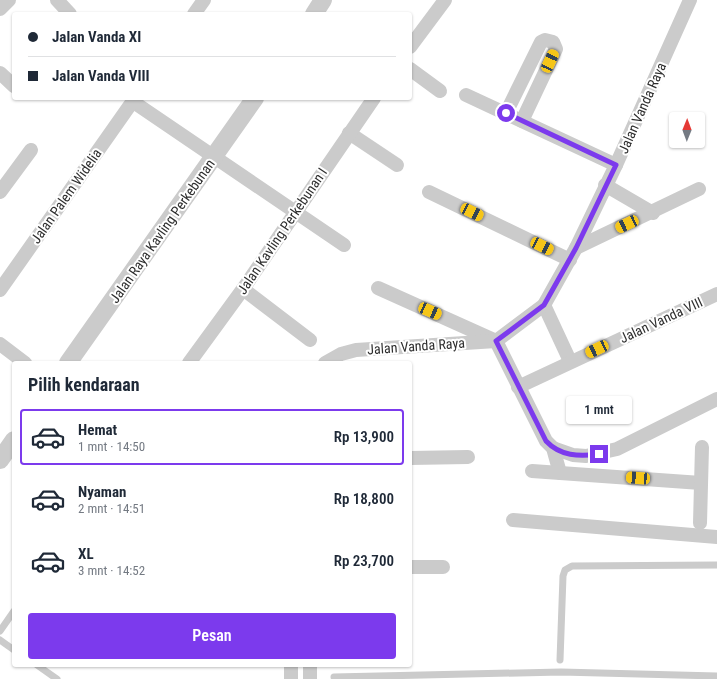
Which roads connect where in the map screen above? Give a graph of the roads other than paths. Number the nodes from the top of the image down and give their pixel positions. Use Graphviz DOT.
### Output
graph roads {
  1 [pos="9,0"];
  2 [pos="57,0"];
  3 [pos="204,0"];
  4 [pos="323,0"];
  5 [pos="445,0"];
  6 [pos="690,0"];
  7 [pos="0,9"];
  8 [pos="68,12"];
  9 [pos="195,12"];
  10 [pos="315,12"];
  11 [pos="412,44"];
  12 [pos="412,70"];
  13 [pos="0,73"];
  14 [pos="12,84"];
  15 [pos="440,91"];
  16 [pos="466,94"];
  17 [pos="133,100"];
  18 [pos="254,100"];
  19 [pos="373,100"];
  20 [pos="506,113"];
  21 [pos="522,121"];
  22 [pos="349,133"];
  23 [pos="31,150"];
  24 [pos="214,158"];
  25 [pos="397,165"];
  26 [pos="616,165"];
  27 [pos="605,185"];
  28 [pos="698,189"];
  29 [pos="0,192"];
  30 [pos="430,192"];
  31 [pos="294,212"];
  32 [pos="653,213"];
  33 [pos="344,245"];
  34 [pos="573,254"];
  35 [pos="378,288"];
  36 [pos="243,289"];
  37 [pos="0,290"];
  38 [pos="717,294"];
  39 [pos="544,305"];
  40 [pos="310,340"];
  41 [pos="496,341"];
  42 [pos="0,344"];
  43 [pos="22,361"];
  44 [pos="69,361"];
  45 [pos="190,361"];
  46 [pos="328,361"];
  47 [pos="570,361"];
  48 [pos="518,387"];
  49 [pos="717,399"];
  50 [pos="12,443"];
  51 [pos="702,447"];
  52 [pos="552,448"];
  53 [pos="468,457"];
  54 [pos="412,458"];
  55 [pos="0,460"];
  56 [pos="532,471"];
  57 [pos="560,473"];
  58 [pos="701,482"];
  59 [pos="513,520"];
  60 [pos="700,523"];
  61 [pos="717,537"];
  62 [pos="717,566"];
  63 [pos="412,567"];
  64 [pos="443,567"];
  65 [pos="12,614"];
  66 [pos="0,631"];
  67 [pos="0,640"];
  68 [pos="12,649"];
  69 [pos="560,660"];
  70 [pos="39,667"];
  71 [pos="291,667"];
  72 [pos="310,667"];
  73 [pos="717,676"];
  74 [pos="334,677"];
  75 [pos="57,679"];
  76 [pos="291,679"];
  77 [pos="310,679"];
  1 -- 7 [label="street"];
  2 -- 8 [label="street"];
  3 -- 9 [label="street"];
  4 -- 10 [label="street"];
  5 -- 11 [label="street"];
  6 -- 26 [label="street, Jalan Vanda Raya"];
  12 -- 15 [label="street"];
  13 -- 14 [label="street"];
  16 -- 20 [label="street"];
  17 -- 24 [label="street, Jalan Palem Widelia"];
  17 -- 37 [label="street, Jalan Palem Widelia"];
  18 -- 24 [label="street, Jalan Raya Kavling Perkebunan"];
  19 -- 22 [label="street, Jalan Kavling Perkebunan I"];
  20 -- 21 [label="street"];
  20 -- 21 [label="street"];
  21 -- 26 [label="street"];
  22 -- 25 [label="street"];
  22 -- 31 [label="street, Jalan Kavling Perkebunan I"];
  23 -- 29 [label="street"];
  24 -- 31 [label="street, Jalan Palem Widelia"];
  24 -- 44 [label="street, Jalan Raya Kavling Perkebunan"];
  26 -- 27 [label="street, Jalan Vanda Raya"];
  27 -- 32 [label="street"];
  27 -- 34 [label="street, Jalan Vanda Raya"];
  28 -- 32 [label="street"];
  30 -- 34 [label="street"];
  31 -- 33 [label="street, Jalan Palem Widelia"];
  31 -- 36 [label="street, Jalan Kavling Perkebunan I"];
  32 -- 34 [label="street"];
  34 -- 39 [label="street, Jalan Vanda Raya"];
  35 -- 41 [label="street"];
  36 -- 40 [label="street"];
  36 -- 45 [label="street, Jalan Kavling Perkebunan I"];
  38 -- 47 [label="street, Jalan Vanda VIII"];
  39 -- 41 [label="street, Jalan Vanda Raya"];
  39 -- 47 [label="street"];
  41 -- 46 [label="street, Jalan Vanda Raya"];
  41 -- 48 [label="street"];
  42 -- 43 [label="street"];
  47 -- 48 [label="street, Jalan Vanda VIII"];
  48 -- 52 [label="street"];
  49 -- 52 [label="street"];
  50 -- 55 [label="street"];
  51 -- 58 [label="street"];
  52 -- 57 [label="street"];
  53 -- 54 [label="street"];
  56 -- 57 [label="street"];
  57 -- 58 [label="street"];
  58 -- 60 [label="street"];
  59 -- 61 [label="street"];
  62 -- 69 [label="lane"];
  63 -- 64 [label="street"];
  65 -- 66 [label="lane"];
  67 -- 68 [label="lane"];
  70 -- 75 [label="lane"];
  71 -- 76 [label="street"];
  72 -- 77 [label="street"];
  73 -- 74 [label="lane"];
}
